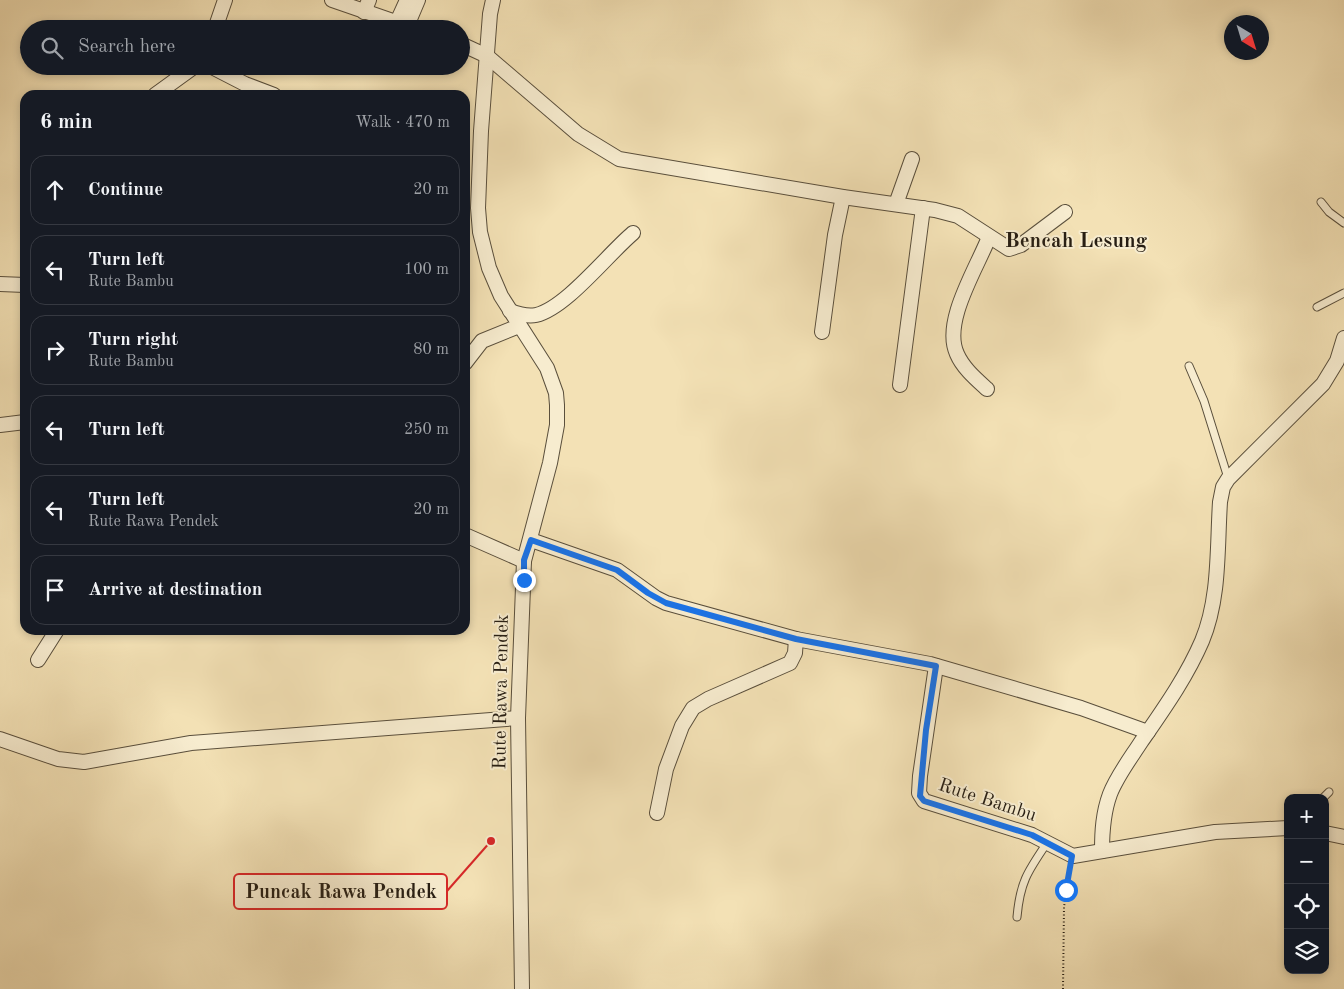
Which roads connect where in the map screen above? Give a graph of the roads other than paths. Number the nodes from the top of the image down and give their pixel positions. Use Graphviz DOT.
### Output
graph roads {
  1 [pos="225,0"];
  2 [pos="332,0"];
  3 [pos="407,0"];
  4 [pos="418,0"];
  5 [pos="494,0"];
  6 [pos="366,6"];
  7 [pos="218,20"];
  8 [pos="394,20"];
  9 [pos="406,20"];
  10 [pos="409,20"];
  11 [pos="470,48"];
  12 [pos="487,56"];
  13 [pos="183,75"];
  14 [pos="228,75"];
  15 [pos="162,90"];
  16 [pos="261,90"];
  17 [pos="912,159"];
  18 [pos="843,197"];
  19 [pos="1321,202"];
  20 [pos="896,204"];
  21 [pos="922,208"];
  22 [pos="1065,212"];
  23 [pos="1344,223"];
  24 [pos="633,233"];
  25 [pos="988,237"];
  26 [pos="0,284"];
  27 [pos="20,285"];
  28 [pos="1344,293"];
  29 [pos="1317,307"];
  30 [pos="510,311"];
  31 [pos="518,326"];
  32 [pos="822,332"];
  33 [pos="1344,338"];
  34 [pos="470,355"];
  35 [pos="1189,366"];
  36 [pos="900,385"];
  37 [pos="987,390"];
  38 [pos="20,423"];
  39 [pos="0,425"];
  40 [pos="1228,479"];
  41 [pos="470,537"];
  42 [pos="531,540"];
  43 [pos="524,560"];
  44 [pos="53,635"];
  45 [pos="796,639"];
  46 [pos="38,660"];
  47 [pos="933,665"];
  48 [pos="518,718"];
  49 [pos="1148,732"];
  50 [pos="0,739"];
  51 [pos="657,812"];
  52 [pos="1284,828"];
  53 [pos="1329,834"];
  54 [pos="1344,836"];
  55 [pos="1047,843"];
  56 [pos="1102,851"];
  57 [pos="1017,917"];
  58 [pos="522,989"];
  1 -- 7 [label="street"];
  2 -- 6 [label="street"];
  3 -- 9 [label="street"];
  4 -- 10 [label="street"];
  5 -- 12 [label="street, Rute Rawa Pendek"];
  6 -- 8 [label="street"];
  11 -- 12 [label="street"];
  12 -- 18 [label="street"];
  12 -- 30 [label="street, Rute Rawa Pendek"];
  13 -- 15 [label="street"];
  14 -- 16 [label="street"];
  17 -- 20 [label="street"];
  18 -- 20 [label="street"];
  18 -- 32 [label="street"];
  19 -- 23 [label="lane"];
  20 -- 21 [label="street"];
  21 -- 25 [label="street"];
  21 -- 36 [label="street"];
  22 -- 25 [label="street"];
  24 -- 30 [label="street"];
  25 -- 37 [label="street"];
  26 -- 27 [label="street"];
  28 -- 29 [label="lane"];
  30 -- 31 [label="street, Rute Rawa Pendek"];
  31 -- 34 [label="street"];
  31 -- 42 [label="street, Rute Rawa Pendek"];
  33 -- 40 [label="street"];
  35 -- 40 [label="lane"];
  38 -- 39 [label="street"];
  40 -- 49 [label="street"];
  41 -- 43 [label="street"];
  42 -- 43 [label="street, Rute Rawa Pendek"];
  42 -- 45 [label="street"];
  43 -- 48 [label="street, Rute Rawa Pendek"];
  44 -- 46 [label="street"];
  45 -- 47 [label="street"];
  45 -- 51 [label="street"];
  47 -- 49 [label="street"];
  47 -- 55 [label="street, Rute Bambu"];
  48 -- 50 [label="street"];
  48 -- 58 [label="street, Rute Rawa Pendek"];
  49 -- 56 [label="street"];
  52 -- 56 [label="street"];
  53 -- 54 [label="street"];
  55 -- 56 [label="street, Rute Bambu"];
  55 -- 57 [label="lane"];
}
